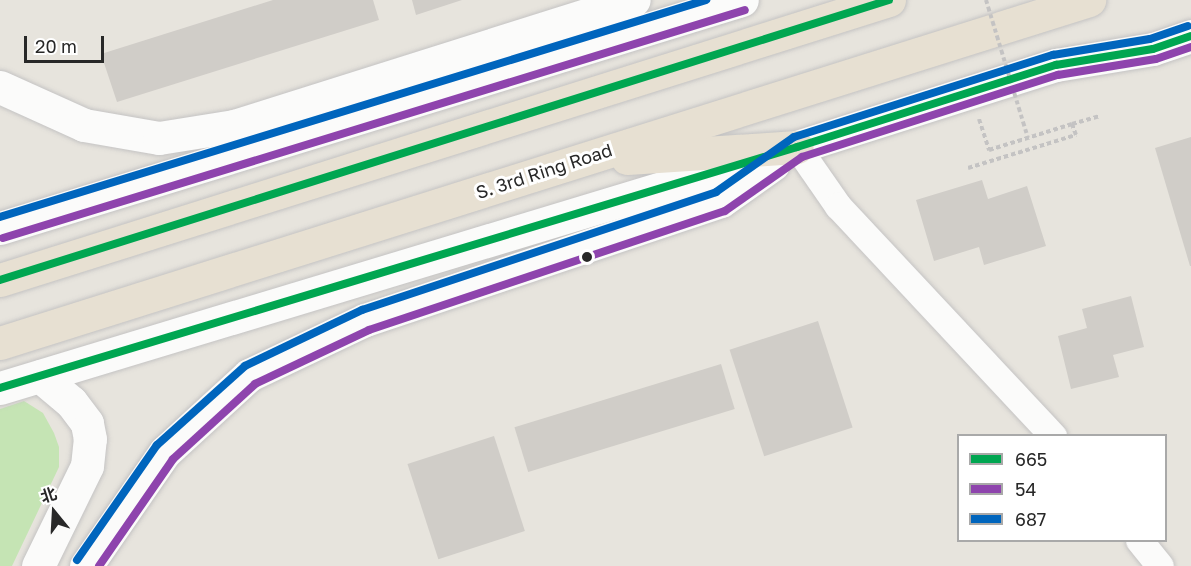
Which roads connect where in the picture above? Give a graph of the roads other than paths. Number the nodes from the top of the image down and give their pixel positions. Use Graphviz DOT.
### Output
graph roads {
  1 [pos="634,0"];
  2 [pos="742,0"];
  3 [pos="817,0"];
  4 [pos="889,0"];
  5 [pos="1089,0"];
  6 [pos="1191,36"];
  7 [pos="683,67"];
  8 [pos="0,87"];
  9 [pos="797,147"];
  10 [pos="574,161"];
  11 [pos="0,228"];
  12 [pos="0,280"];
  13 [pos="0,343"];
  14 [pos="40,376"];
  15 [pos="0,388"];
  16 [pos="1052,434"];
  17 [pos="1141,542"];
  18 [pos="38,566"];
  19 [pos="86,566"];
  20 [pos="1160,566"];
  1 -- 8 [label="street"];
  2 -- 11 [label="street"];
  3 -- 7 [label="highway"];
  4 -- 7 [label="highway"];
  5 -- 10 [label="highway, S. 3rd Ring Road"];
  6 -- 9 [label="street"];
  7 -- 12 [label="highway"];
  9 -- 10 [label="highway"];
  9 -- 14 [label="street"];
  9 -- 16 [label="street"];
  9 -- 19 [label="street"];
  10 -- 13 [label="highway, S. 3rd Ring Road"];
  14 -- 15 [label="street"];
  14 -- 18 [label="street"];
  17 -- 20 [label="street"];
}
